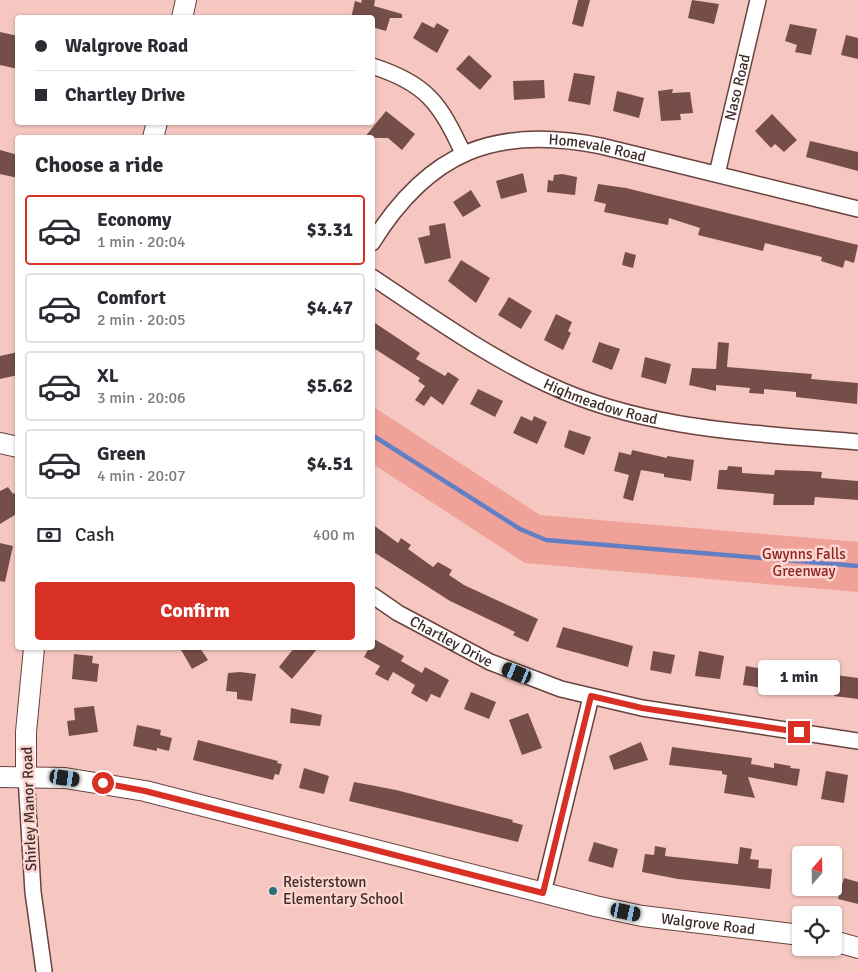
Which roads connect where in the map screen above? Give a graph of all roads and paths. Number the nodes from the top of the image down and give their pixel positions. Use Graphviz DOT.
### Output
graph roads {
  1 [pos="186,0"];
  2 [pos="758,0"];
  3 [pos="183,15"];
  4 [pos="375,67"];
  5 [pos="463,153"];
  6 [pos="717,174"];
  7 [pos="858,209"];
  8 [pos="375,239"];
  9 [pos="375,279"];
  10 [pos="858,442"];
  11 [pos="0,443"];
  12 [pos="15,446"];
  13 [pos="375,597"];
  14 [pos="34,650"];
  15 [pos="591,696"];
  16 [pos="858,741"];
  17 [pos="26,776"];
  18 [pos="0,777"];
  19 [pos="543,893"];
  20 [pos="792,934"];
  21 [pos="842,943"];
  22 [pos="858,948"];
  23 [pos="44,971"];
  1 -- 3 [label="street"];
  2 -- 6 [label="street, Naso Road"];
  4 -- 5 [label="street"];
  5 -- 6 [label="street, Homevale Road"];
  5 -- 8 [label="street, Homevale Road"];
  6 -- 7 [label="street, Homevale Road"];
  9 -- 10 [label="street, Highmeadow Road"];
  11 -- 12 [label="street"];
  13 -- 15 [label="street, Chartley Drive"];
  14 -- 17 [label="street, Shirley Manor Road"];
  15 -- 16 [label="street, Chartley Drive"];
  15 -- 19 [label="street"];
  17 -- 18 [label="street, Walgrove Road"];
  17 -- 19 [label="street, Walgrove Road"];
  17 -- 23 [label="street, Shirley Manor Road"];
  19 -- 20 [label="street, Walgrove Road"];
  21 -- 22 [label="street"];
}
